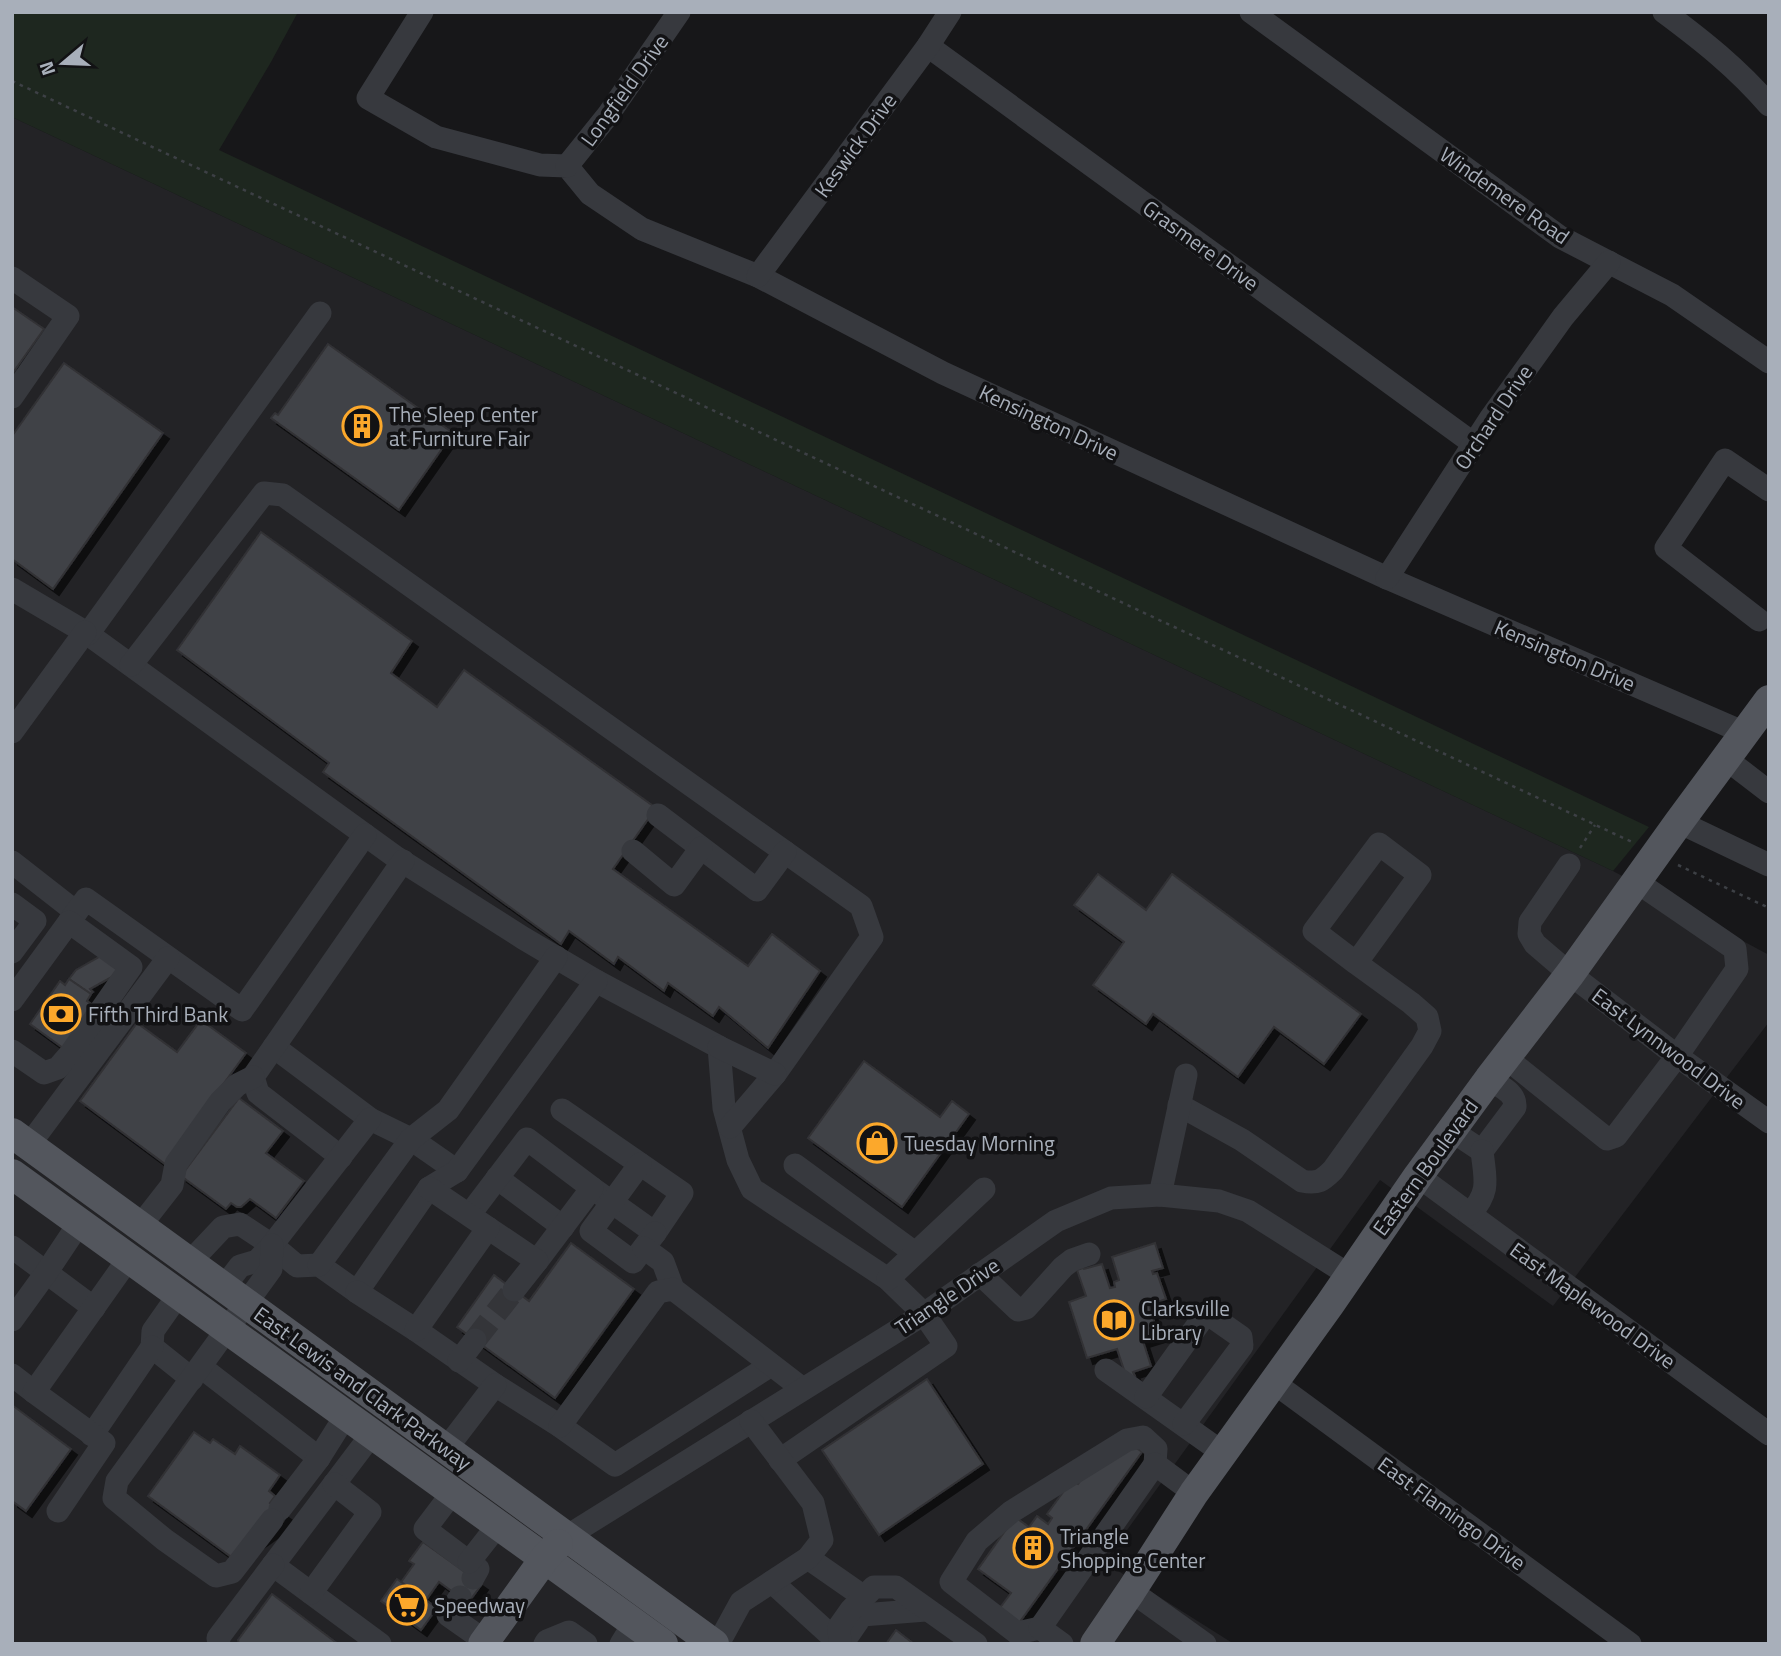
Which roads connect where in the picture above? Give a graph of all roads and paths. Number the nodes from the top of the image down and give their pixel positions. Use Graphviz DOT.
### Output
graph roads {
  1 [pos="422,12"];
  2 [pos="679,12"];
  3 [pos="950,12"];
  4 [pos="1251,12"];
  5 [pos="1664,12"];
  6 [pos="928,46"];
  7 [pos="12,81"];
  8 [pos="1769,105"];
  9 [pos="567,166"];
  10 [pos="1609,262"];
  11 [pos="758,276"];
  12 [pos="12,278"];
  13 [pos="320,313"];
  14 [pos="1769,362"];
  15 [pos="12,397"];
  16 [pos="1474,443"];
  17 [pos="1769,489"];
  18 [pos="1387,578"];
  19 [pos="12,589"];
  20 [pos="1766,619"];
  21 [pos="86,633"];
  22 [pos="131,666"];
  23 [pos="1759,723"];
  24 [pos="12,732"];
  25 [pos="1726,759"];
  26 [pos="1769,792"];
  27 [pos="657,815"];
  28 [pos="1679,822"];
  29 [pos="1595,825"];
  30 [pos="365,835"];
  31 [pos="1641,846"];
  32 [pos="701,848"];
  33 [pos="633,851"];
  34 [pos="785,852"];
  35 [pos="12,862"];
  36 [pos="403,862"];
  37 [pos="1674,863"];
  38 [pos="1569,865"];
  39 [pos="1769,865"];
  40 [pos="1637,882"];
  41 [pos="12,904"];
  42 [pos="1769,908"];
  43 [pos="73,917"];
  44 [pos="12,952"];
  45 [pos="556,957"];
  46 [pos="168,958"];
  47 [pos="1356,963"];
  48 [pos="1570,974"];
  49 [pos="596,981"];
  50 [pos="12,1000"];
  51 [pos="719,1046"];
  52 [pos="274,1047"];
  53 [pos="12,1051"];
  54 [pos="1677,1056"];
  55 [pos="1497,1068"];
  56 [pos="775,1074"];
  57 [pos="1186,1074"];
  58 [pos="253,1077"];
  59 [pos="1179,1105"];
  60 [pos="562,1110"];
  61 [pos="370,1119"];
  62 [pos="1769,1122"];
  63 [pos="730,1127"];
  64 [pos="1452,1131"];
  65 [pos="21,1139"];
  66 [pos="411,1139"];
  67 [pos="1482,1151"];
  68 [pos="341,1157"];
  69 [pos="640,1164"];
  70 [pos="795,1165"];
  71 [pos="457,1171"];
  72 [pos="12,1174"];
  73 [pos="1418,1176"];
  74 [pos="497,1178"];
  75 [pos="429,1188"];
  76 [pos="592,1188"];
  77 [pos="984,1189"];
  78 [pos="1160,1195"];
  79 [pos="611,1203"];
  80 [pos="1470,1214"];
  81 [pos="479,1221"];
  82 [pos="80,1222"];
  83 [pos="140,1226"];
  84 [pos="563,1227"];
  85 [pos="650,1240"];
  86 [pos="272,1245"];
  87 [pos="12,1247"];
  88 [pos="915,1254"];
  89 [pos="1089,1254"];
  90 [pos="129,1258"];
  91 [pos="537,1261"];
  92 [pos="190,1262"];
  93 [pos="318,1265"];
  94 [pos="46,1273"];
  95 [pos="980,1274"];
  96 [pos="1349,1275"];
  97 [pos="888,1279"];
  98 [pos="673,1289"];
  99 [pos="514,1290"];
  100 [pos="356,1293"];
  101 [pos="179,1294"];
  102 [pos="235,1295"];
  103 [pos="94,1308"];
  104 [pos="924,1314"];
  105 [pos="12,1320"];
  106 [pos="228,1330"];
  107 [pos="416,1330"];
  108 [pos="475,1340"];
  109 [pos="152,1347"];
  110 [pos="459,1361"];
  111 [pos="771,1365"];
  112 [pos="1106,1370"];
  113 [pos="197,1373"];
  114 [pos="12,1375"];
  115 [pos="1273,1382"];
  116 [pos="495,1385"];
  117 [pos="803,1389"];
  118 [pos="34,1392"];
  119 [pos="1146,1397"];
  120 [pos="346,1415"];
  121 [pos="751,1421"];
  122 [pos="1184,1424"];
  123 [pos="560,1426"];
  124 [pos="372,1434"];
  125 [pos="1769,1434"];
  126 [pos="92,1435"];
  127 [pos="446,1449"];
  128 [pos="1223,1453"];
  129 [pos="318,1458"];
  130 [pos="780,1460"];
  131 [pos="1155,1464"];
  132 [pos="334,1484"];
  133 [pos="453,1492"];
  134 [pos="1194,1493"];
  135 [pos="58,1511"];
  136 [pos="498,1525"];
  137 [pos="566,1537"];
  138 [pos="545,1558"];
  139 [pos="808,1558"];
  140 [pos="273,1566"];
  141 [pos="467,1579"];
  142 [pos="772,1581"];
  143 [pos="1132,1591"];
  144 [pos="311,1594"];
  145 [pos="864,1597"];
  146 [pos="926,1609"];
  147 [pos="1040,1628"];
  148 [pos="628,1633"];
  149 [pos="484,1643"];
  150 [pos="840,1643"];
  151 [pos="219,1644"];
  152 [pos="380,1644"];
  153 [pos="545,1644"];
  154 [pos="586,1644"];
  155 [pos="663,1644"];
  156 [pos="716,1644"];
  157 [pos="853,1644"];
  158 [pos="976,1644"];
  159 [pos="1062,1644"];
  160 [pos="1095,1644"];
  161 [pos="1205,1644"];
  162 [pos="1630,1644"];
  1 -- 9 [label="street"];
  2 -- 9 [label="street, Longfield Drive"];
  3 -- 6 [label="street, Keswick Drive"];
  4 -- 10 [label="street, Windemere Road"];
  5 -- 8 [label="street"];
  6 -- 11 [label="street, Keswick Drive"];
  6 -- 16 [label="street, Grasmere Drive"];
  7 -- 29 [label="path"];
  9 -- 11 [label="street, Kensington Drive"];
  10 -- 14 [label="street, Windemere Road"];
  10 -- 16 [label="street, Orchard Drive"];
  11 -- 18 [label="street, Kensington Drive"];
  12 -- 15 [label="street"];
  13 -- 21 [label="street"];
  16 -- 18 [label="street, Orchard Drive"];
  17 -- 20 [label="street"];
  18 -- 23 [label="street, Kensington Drive"];
  19 -- 21 [label="street"];
  21 -- 22 [label="street"];
  21 -- 24 [label="street"];
  22 -- 30 [label="street"];
  22 -- 34 [label="street"];
  23 -- 25 [label="main road, Eastern Boulevard"];
  25 -- 26 [label="street"];
  25 -- 28 [label="main road, Eastern Boulevard"];
  27 -- 32 [label="street"];
  28 -- 39 [label="street"];
  28 -- 40 [label="main road, Eastern Boulevard"];
  29 -- 31 [label="path"];
  29 -- 38 [label="path"];
  30 -- 36 [label="street"];
  30 -- 46 [label="street"];
  32 -- 33 [label="street"];
  32 -- 34 [label="street"];
  34 -- 56 [label="street"];
  35 -- 43 [label="street"];
  36 -- 45 [label="street"];
  36 -- 52 [label="street"];
  37 -- 42 [label="path"];
  38 -- 48 [label="street, East Lynnwood Drive"];
  40 -- 48 [label="main road, Eastern Boulevard"];
  40 -- 54 [label="street"];
  41 -- 44 [label="street"];
  43 -- 46 [label="street"];
  43 -- 50 [label="street"];
  43 -- 53 [label="street"];
  45 -- 49 [label="street"];
  45 -- 66 [label="street"];
  46 -- 65 [label="street"];
  47 -- 47 [label="street"];
  47 -- 59 [label="street"];
  48 -- 54 [label="street, East Lynnwood Drive"];
  48 -- 55 [label="main road, Eastern Boulevard"];
  49 -- 51 [label="street"];
  49 -- 71 [label="street"];
  51 -- 56 [label="street"];
  51 -- 63 [label="street"];
  52 -- 58 [label="street"];
  52 -- 61 [label="street"];
  54 -- 55 [label="street"];
  54 -- 62 [label="street, East Lynnwood Drive"];
  55 -- 64 [label="main road, Eastern Boulevard"];
  55 -- 67 [label="street"];
  56 -- 63 [label="street"];
  57 -- 59 [label="street"];
  58 -- 68 [label="street"];
  58 -- 83 [label="street"];
  59 -- 78 [label="street"];
  60 -- 69 [label="street"];
  61 -- 66 [label="street"];
  61 -- 68 [label="street"];
  63 -- 97 [label="street"];
  64 -- 67 [label="street"];
  64 -- 73 [label="main road, Eastern Boulevard"];
  65 -- 83 [label="main road, East Lewis and Clark Parkway"];
  66 -- 71 [label="street"];
  66 -- 93 [label="street"];
  67 -- 80 [label="street"];
  68 -- 86 [label="street"];
  69 -- 79 [label="street"];
  69 -- 85 [label="street"];
  70 -- 88 [label="street"];
  71 -- 75 [label="street"];
  72 -- 82 [label="main road, East Lewis and Clark Parkway"];
  73 -- 80 [label="street, East Maplewood Drive"];
  73 -- 96 [label="main road, Eastern Boulevard"];
  74 -- 76 [label="street"];
  74 -- 81 [label="street"];
  74 -- 84 [label="street"];
  75 -- 81 [label="street"];
  75 -- 100 [label="street"];
  76 -- 79 [label="street"];
  76 -- 84 [label="street"];
  77 -- 88 [label="street"];
  78 -- 95 [label="street, Triangle Drive"];
  78 -- 96 [label="street, Triangle Drive"];
  79 -- 85 [label="street"];
  79 -- 85 [label="street"];
  80 -- 125 [label="street, East Maplewood Drive"];
  81 -- 91 [label="street"];
  81 -- 107 [label="street"];
  82 -- 90 [label="main road, East Lewis and Clark Parkway"];
  82 -- 94 [label="street"];
  83 -- 92 [label="main road, East Lewis and Clark Parkway"];
  84 -- 91 [label="street"];
  85 -- 98 [label="street"];
  86 -- 92 [label="street"];
  86 -- 93 [label="street"];
  86 -- 102 [label="street"];
  87 -- 94 [label="street"];
  88 -- 97 [label="street"];
  89 -- 95 [label="street"];
  90 -- 101 [label="main road, East Lewis and Clark Parkway"];
  90 -- 103 [label="street"];
  91 -- 99 [label="street"];
  92 -- 102 [label="main road, East Lewis and Clark Parkway"];
  93 -- 100 [label="street"];
  94 -- 103 [label="street"];
  94 -- 105 [label="street"];
  95 -- 104 [label="street, Triangle Drive"];
  96 -- 115 [label="main road, Eastern Boulevard"];
  97 -- 104 [label="street"];
  98 -- 111 [label="street"];
  98 -- 123 [label="street"];
  100 -- 107 [label="street"];
  101 -- 106 [label="main road, East Lewis and Clark Parkway"];
  101 -- 109 [label="street"];
  102 -- 106 [label="street"];
  102 -- 127 [label="main road, East Lewis and Clark Parkway"];
  103 -- 118 [label="street"];
  104 -- 117 [label="street, Triangle Drive"];
  104 -- 130 [label="street"];
  106 -- 113 [label="street"];
  106 -- 120 [label="main road, East Lewis and Clark Parkway"];
  107 -- 110 [label="street"];
  108 -- 110 [label="street"];
  109 -- 113 [label="street"];
  109 -- 126 [label="street"];
  110 -- 116 [label="street"];
  111 -- 117 [label="street"];
  111 -- 123 [label="street"];
  112 -- 119 [label="street"];
  113 -- 129 [label="street"];
  113 -- 129 [label="street"];
  114 -- 118 [label="street"];
  115 -- 128 [label="main road, Eastern Boulevard"];
  115 -- 162 [label="street, East Flamingo Drive"];
  116 -- 123 [label="street"];
  116 -- 127 [label="street"];
  117 -- 121 [label="street, Triangle Drive"];
  118 -- 126 [label="street"];
  119 -- 122 [label="street"];
  119 -- 122 [label="street"];
  120 -- 124 [label="main road, East Lewis and Clark Parkway"];
  120 -- 129 [label="street"];
  121 -- 130 [label="street"];
  121 -- 137 [label="street, Triangle Drive"];
  122 -- 128 [label="street"];
  124 -- 132 [label="street"];
  124 -- 133 [label="main road, East Lewis and Clark Parkway"];
  126 -- 135 [label="street"];
  127 -- 137 [label="main road, East Lewis and Clark Parkway"];
  128 -- 134 [label="main road, Eastern Boulevard"];
  130 -- 139 [label="street"];
  131 -- 134 [label="street"];
  131 -- 147 [label="street"];
  131 -- 147 [label="street"];
  132 -- 140 [label="street"];
  132 -- 144 [label="street"];
  133 -- 136 [label="main road, East Lewis and Clark Parkway"];
  133 -- 141 [label="street"];
  134 -- 143 [label="main road, Eastern Boulevard"];
  136 -- 138 [label="main road, East Lewis and Clark Parkway"];
  136 -- 141 [label="street"];
  137 -- 138 [label="main road"];
  137 -- 156 [label="main road, East Lewis and Clark Parkway"];
  138 -- 148 [label="main road, East Lewis and Clark Parkway"];
  138 -- 149 [label="main road"];
  139 -- 142 [label="street"];
  139 -- 145 [label="street"];
  140 -- 144 [label="street"];
  140 -- 151 [label="street"];
  141 -- 149 [label="street"];
  142 -- 150 [label="street"];
  142 -- 156 [label="street"];
  143 -- 160 [label="main road, Eastern Boulevard"];
  143 -- 161 [label="street"];
  144 -- 152 [label="street"];
  145 -- 146 [label="street"];
  145 -- 150 [label="street"];
  146 -- 157 [label="street"];
  146 -- 158 [label="street"];
  147 -- 159 [label="street"];
  148 -- 155 [label="main road, East Lewis and Clark Parkway"];
  153 -- 154 [label="street"];
}
